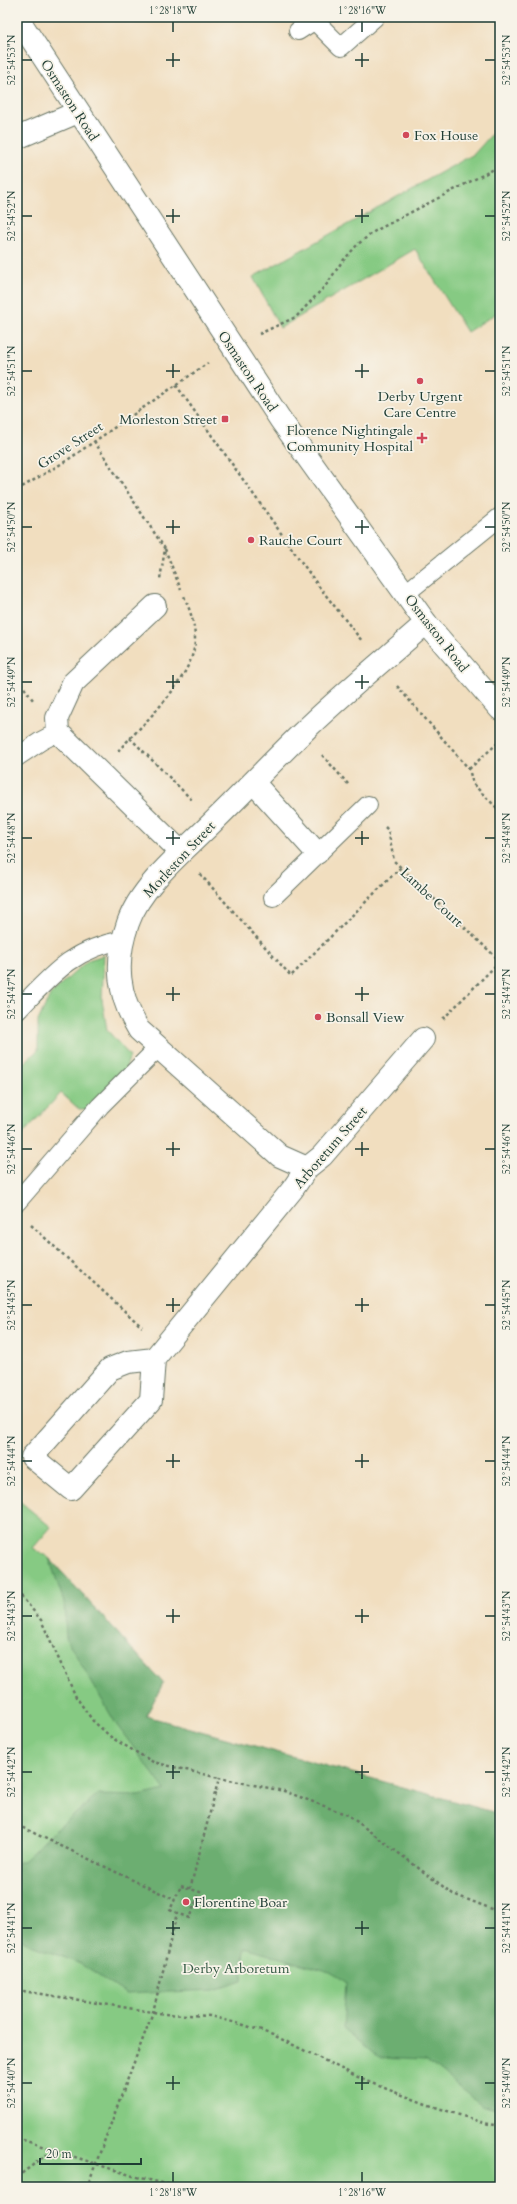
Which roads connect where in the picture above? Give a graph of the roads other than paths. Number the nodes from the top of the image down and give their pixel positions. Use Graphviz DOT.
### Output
graph roads {
  1 [pos="17,17"];
  2 [pos="313,19"];
  3 [pos="373,24"];
  4 [pos="298,31"];
  5 [pos="78,112"];
  6 [pos="17,138"];
  7 [pos="500,517"];
  8 [pos="406,593"];
  9 [pos="155,606"];
  10 [pos="426,623"];
  11 [pos="500,709"];
  12 [pos="58,732"];
  13 [pos="17,757"];
  14 [pos="253,782"];
  15 [pos="368,805"];
  16 [pos="182,852"];
  17 [pos="317,853"];
  18 [pos="273,897"];
  19 [pos="123,940"];
  20 [pos="17,1010"];
  21 [pos="423,1040"];
  22 [pos="158,1048"];
  23 [pos="307,1168"];
  24 [pos="17,1202"];
  25 [pos="159,1354"];
  1 -- 5 [label="street, Osmaston Road"];
  2 -- 3 [label="lane"];
  2 -- 4 [label="lane"];
  5 -- 6 [label="street"];
  5 -- 8 [label="street, Osmaston Road"];
  7 -- 8 [label="lane"];
  8 -- 10 [label="street, Osmaston Road"];
  9 -- 12 [label="street"];
  10 -- 11 [label="street, Osmaston Road"];
  10 -- 14 [label="street, Morleston Street"];
  12 -- 13 [label="lane"];
  12 -- 16 [label="street"];
  14 -- 16 [label="street, Morleston Street"];
  14 -- 17 [label="street"];
  15 -- 17 [label="lane"];
  16 -- 19 [label="street, Morleston Street"];
  17 -- 18 [label="lane"];
  19 -- 20 [label="lane"];
  19 -- 22 [label="street, Morleston Street"];
  21 -- 23 [label="street, Arboretum Street"];
  22 -- 23 [label="street, Morleston Street"];
  22 -- 24 [label="lane"];
  23 -- 25 [label="street, Arboretum Street"];
  25 -- 25 [label="street"];
}
